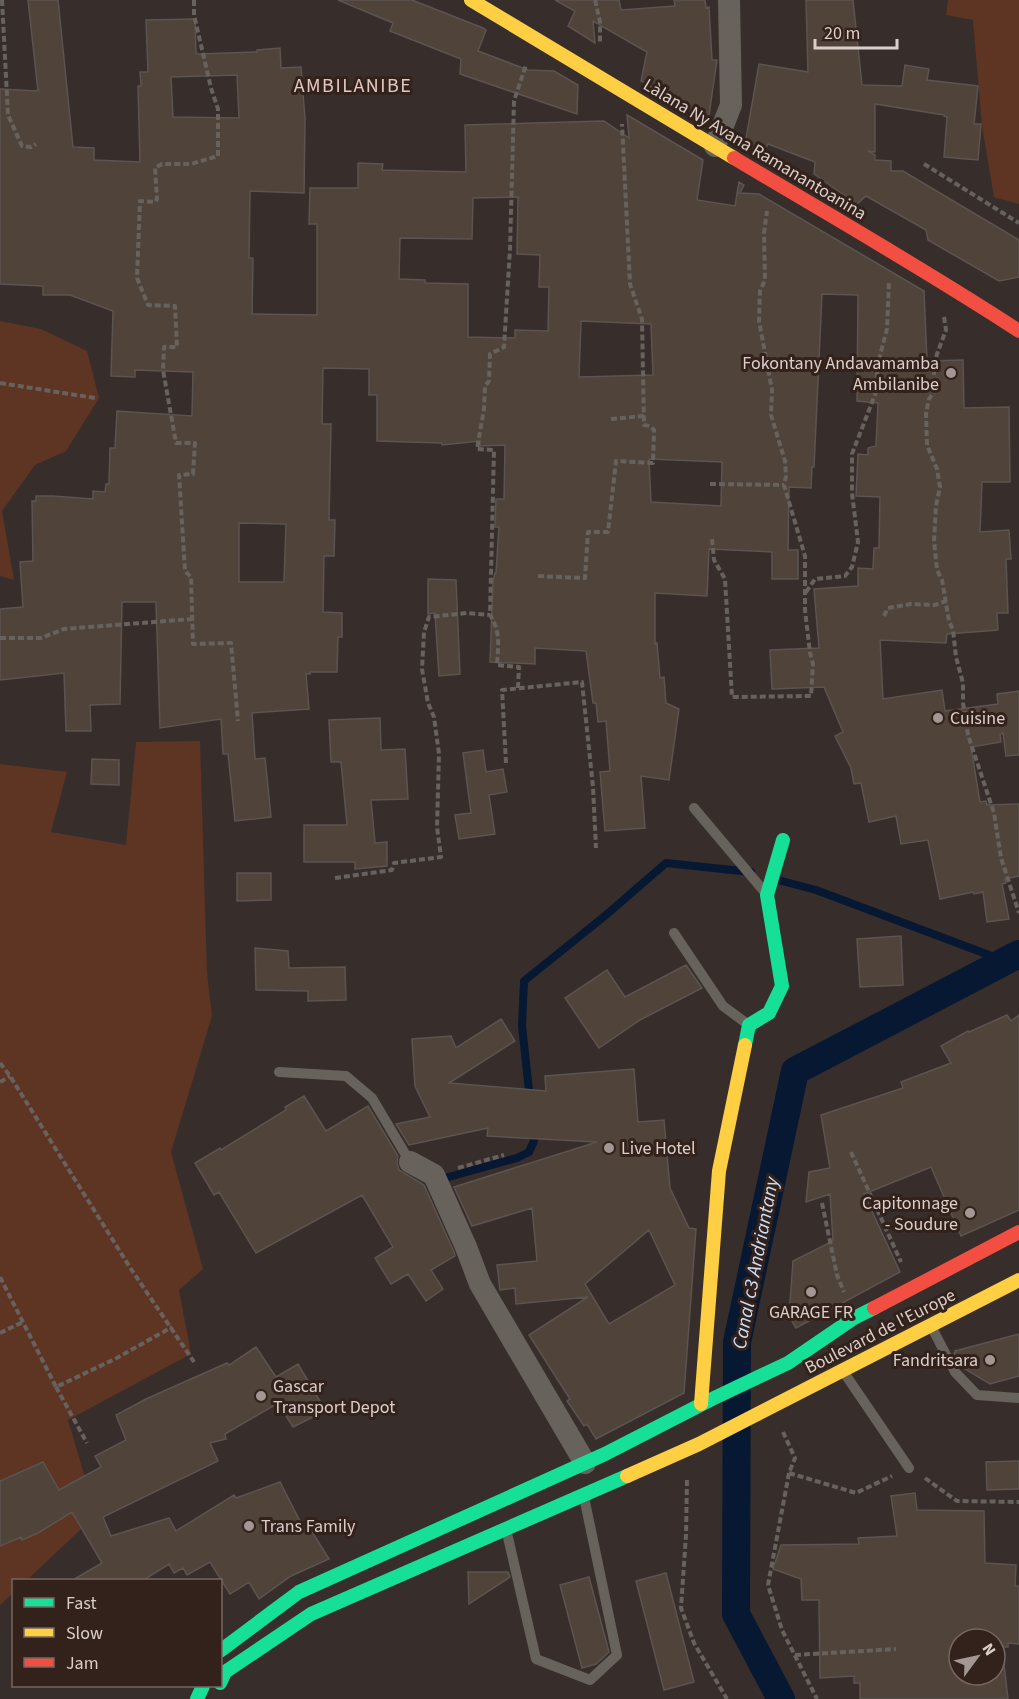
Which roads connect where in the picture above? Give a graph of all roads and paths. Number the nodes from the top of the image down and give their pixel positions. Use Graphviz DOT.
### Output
graph roads {
  1 [pos="2,0"];
  2 [pos="194,0"];
  3 [pos="471,0"];
  4 [pos="595,0"];
  5 [pos="729,0"];
  6 [pos="534,38"];
  7 [pos="600,50"];
  8 [pos="618,88"];
  9 [pos="36,144"];
  10 [pos="715,146"];
  11 [pos="924,164"];
  12 [pos="771,180"];
  13 [pos="1019,223"];
  14 [pos="895,255"];
  15 [pos="941,280"];
  16 [pos="1019,331"];
  17 [pos="0,383"];
  18 [pos="95,398"];
  19 [pos="644,416"];
  20 [pos="611,419"];
  21 [pos="710,484"];
  22 [pos="784,485"];
  23 [pos="712,539"];
  24 [pos="538,576"];
  25 [pos="806,593"];
  26 [pos="946,601"];
  27 [pos="490,615"];
  28 [pos="885,616"];
  29 [pos="192,619"];
  30 [pos="0,638"];
  31 [pos="518,688"];
  32 [pos="238,721"];
  33 [pos="506,763"];
  34 [pos="694,808"];
  35 [pos="783,840"];
  36 [pos="596,848"];
  37 [pos="335,878"];
  38 [pos="765,889"];
  39 [pos="1019,913"];
  40 [pos="674,933"];
  41 [pos="749,1025"];
  42 [pos="0,1063"];
  43 [pos="279,1072"];
  44 [pos="10,1076"];
  45 [pos="0,1082"];
  46 [pos="851,1152"];
  47 [pos="504,1155"];
  48 [pos="410,1162"];
  49 [pos="434,1175"];
  50 [pos="822,1203"];
  51 [pos="1019,1232"];
  52 [pos="0,1277"];
  53 [pos="1019,1280"];
  54 [pos="913,1287"];
  55 [pos="854,1318"];
  56 [pos="23,1322"];
  57 [pos="931,1325"];
  58 [pos="172,1328"];
  59 [pos="0,1333"];
  60 [pos="194,1362"];
  61 [pos="843,1370"];
  62 [pos="56,1387"];
  63 [pos="1019,1398"];
  64 [pos="706,1401"];
  65 [pos="771,1407"];
  66 [pos="87,1443"];
  67 [pos="694,1447"];
  68 [pos="585,1463"];
  69 [pos="909,1467"];
  70 [pos="584,1495"];
  71 [pos="506,1530"];
  72 [pos="896,1648"];
  73 [pos="222,1650"];
  74 [pos="795,1655"];
  75 [pos="222,1679"];
  76 [pos="727,1699"];
  77 [pos="817,1699"];
  1 -- 9 [label="path"];
  2 -- 29 [label="path"];
  3 -- 6 [label="street, Làlana Ny Avana Ramanantoanina"];
  4 -- 7 [label="path"];
  5 -- 10 [label="street"];
  6 -- 8 [label="street, Làlana Ny Avana Ramanantoanina"];
  6 -- 27 [label="path"];
  8 -- 10 [label="street, Làlana Ny Avana Ramanantoanina"];
  8 -- 19 [label="path"];
  10 -- 12 [label="street, Làlana Ny Avana Ramanantoanina"];
  11 -- 13 [label="path"];
  12 -- 14 [label="street, Làlana Ny Avana Ramanantoanina"];
  12 -- 22 [label="path"];
  14 -- 15 [label="street, Làlana Ny Avana Ramanantoanina"];
  14 -- 25 [label="path"];
  15 -- 16 [label="street, Làlana Ny Avana Ramanantoanina"];
  15 -- 26 [label="path"];
  17 -- 18 [label="path"];
  19 -- 20 [label="path"];
  19 -- 24 [label="path"];
  21 -- 22 [label="path"];
  22 -- 25 [label="path"];
  23 -- 25 [label="path"];
  26 -- 28 [label="path"];
  26 -- 39 [label="path"];
  27 -- 31 [label="path"];
  27 -- 37 [label="path"];
  29 -- 30 [label="path"];
  29 -- 32 [label="path"];
  31 -- 33 [label="path"];
  31 -- 36 [label="path"];
  34 -- 38 [label="lane"];
  35 -- 38 [label="street"];
  38 -- 41 [label="street"];
  40 -- 41 [label="lane"];
  41 -- 64 [label="street"];
  42 -- 44 [label="path"];
  43 -- 48 [label="lane"];
  44 -- 45 [label="path"];
  44 -- 58 [label="path"];
  46 -- 54 [label="path"];
  47 -- 49 [label="path"];
  48 -- 49 [label="street"];
  49 -- 68 [label="street"];
  50 -- 55 [label="path"];
  51 -- 54 [label="street, Boulevard de l'Europe"];
  52 -- 56 [label="path"];
  53 -- 57 [label="street, Boulevard de l'Europe"];
  54 -- 55 [label="street, Boulevard de l'Europe"];
  55 -- 64 [label="street, Boulevard de l'Europe"];
  56 -- 59 [label="path"];
  56 -- 62 [label="path"];
  57 -- 61 [label="street, Boulevard de l'Europe"];
  57 -- 63 [label="lane"];
  58 -- 60 [label="path"];
  58 -- 62 [label="path"];
  61 -- 65 [label="street, Boulevard de l'Europe"];
  61 -- 69 [label="lane"];
  62 -- 66 [label="path"];
  64 -- 68 [label="street, Boulevard de l'Europe"];
  65 -- 67 [label="street, Boulevard de l'Europe"];
  65 -- 74 [label="path"];
  67 -- 70 [label="street, Boulevard de l'Europe"];
  67 -- 76 [label="path"];
  68 -- 73 [label="street, Boulevard de l'Europe"];
  70 -- 71 [label="street, Boulevard de l'Europe"];
  70 -- 71 [label="lane"];
  71 -- 75 [label="street, Boulevard de l'Europe"];
  72 -- 74 [label="path"];
  74 -- 77 [label="path"];
}
